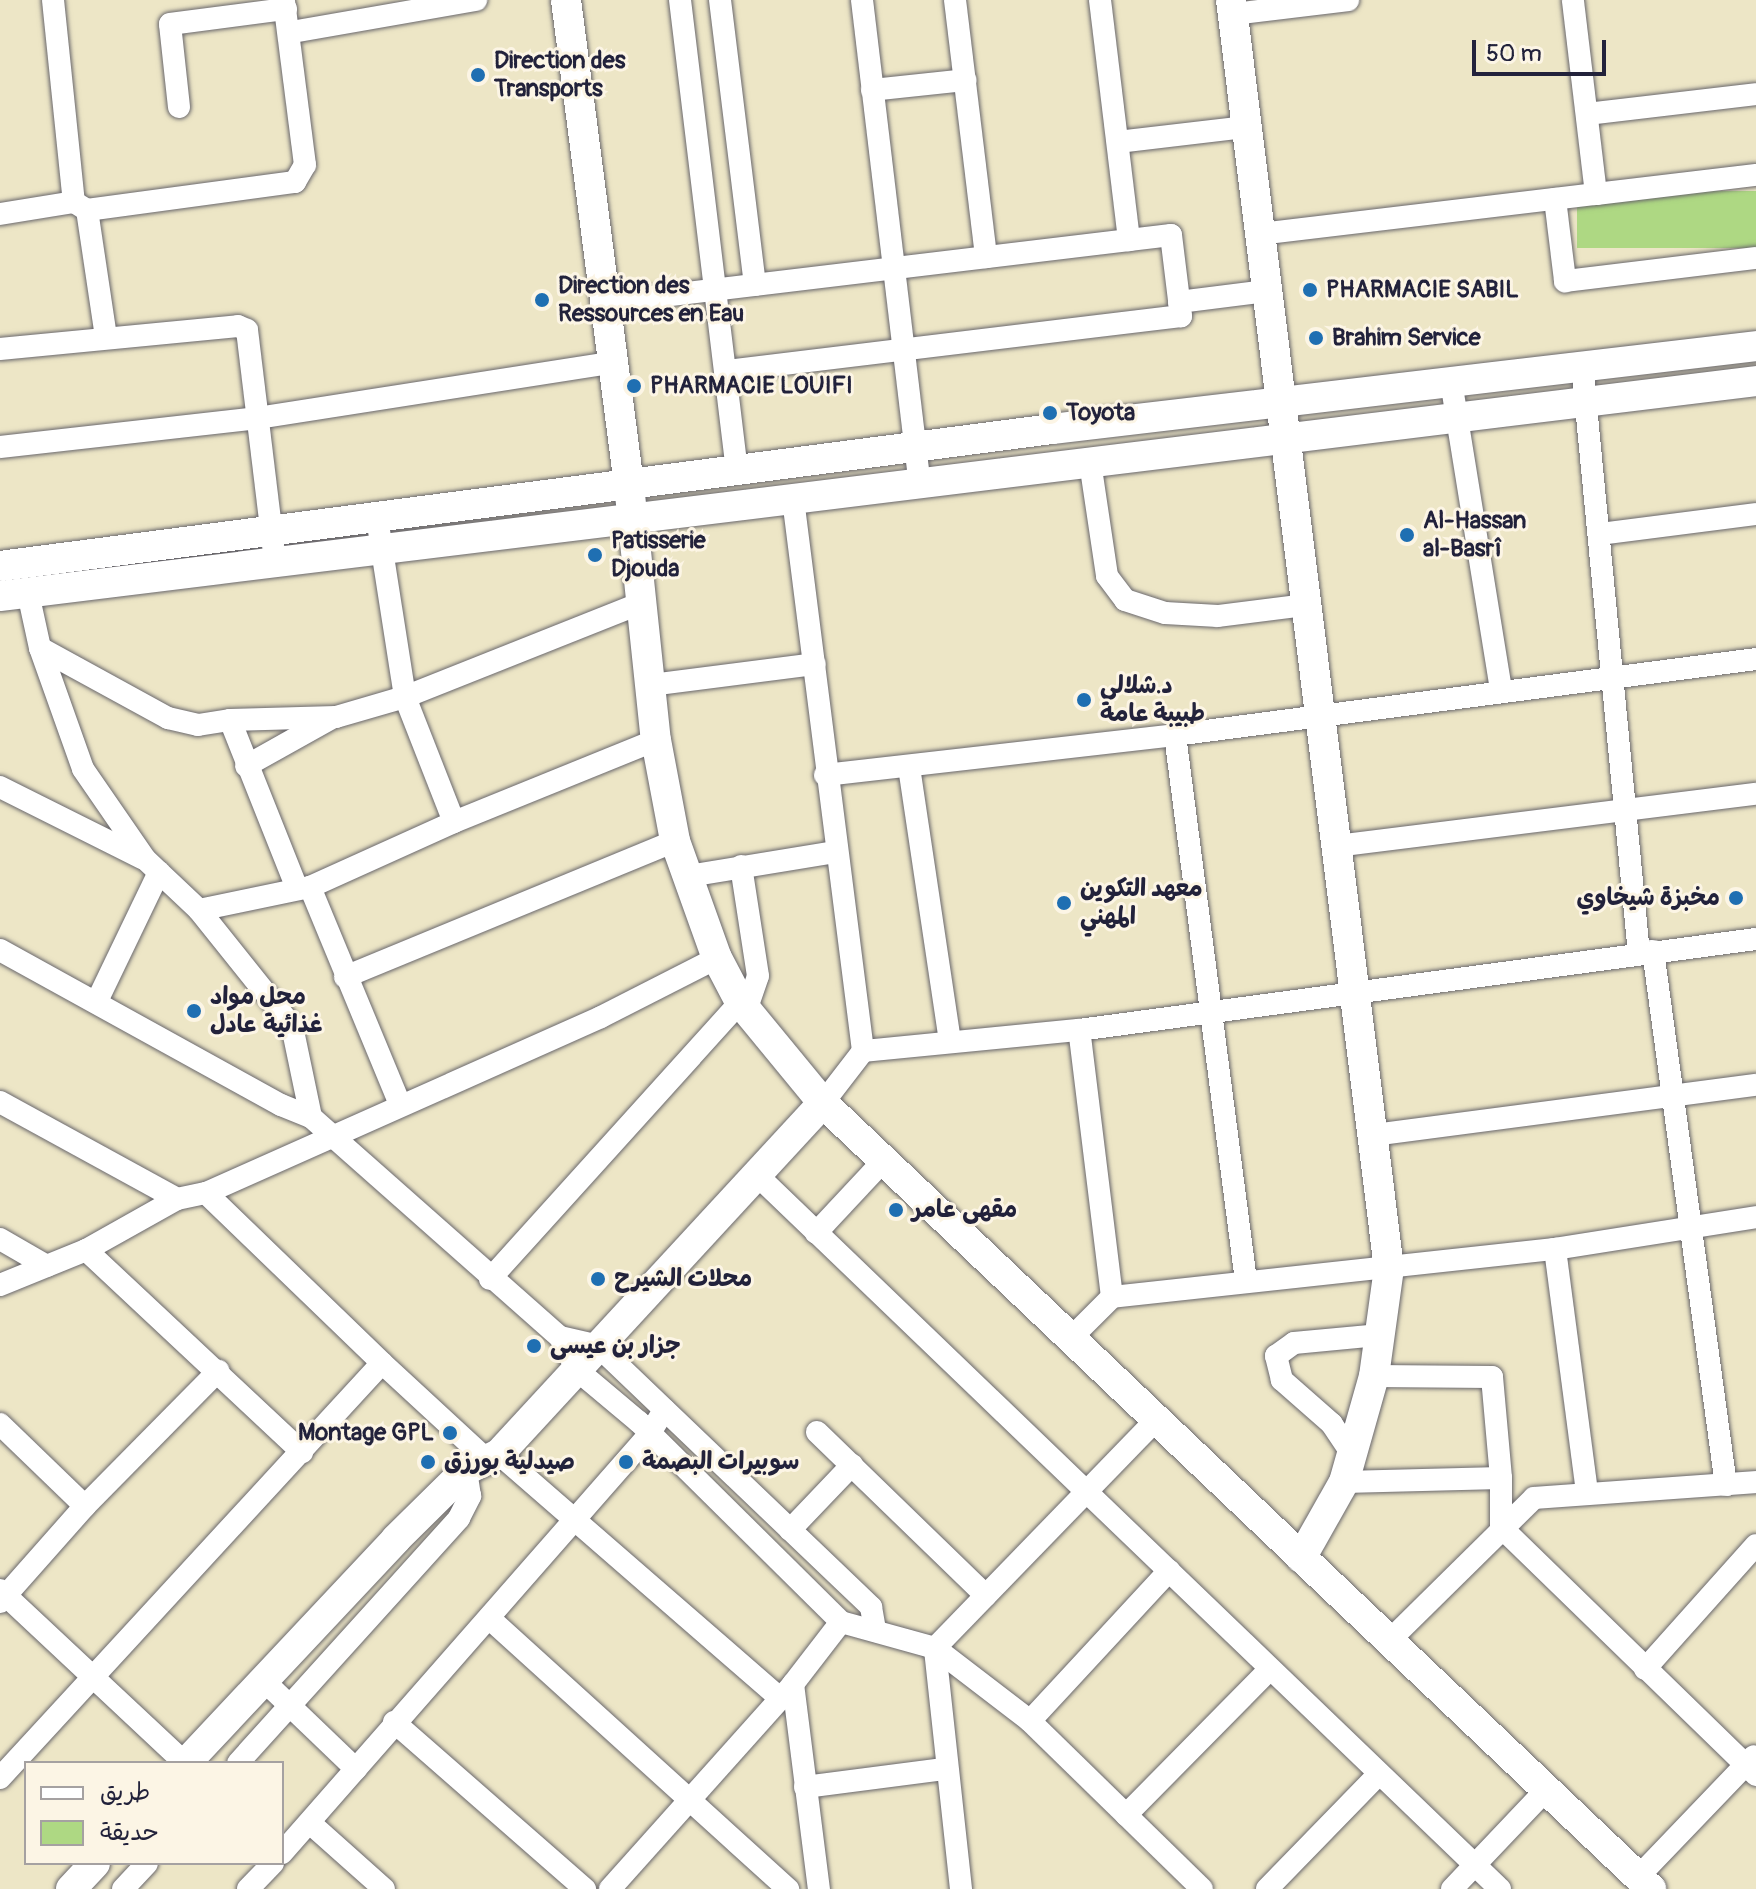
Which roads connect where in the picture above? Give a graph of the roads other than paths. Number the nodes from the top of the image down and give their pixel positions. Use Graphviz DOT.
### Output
graph roads {
  1 [pos="53,0"];
  2 [pos="476,0"];
  3 [pos="566,0"];
  4 [pos="680,0"];
  5 [pos="720,0"];
  6 [pos="862,0"];
  7 [pos="955,0"];
  8 [pos="1100,0"];
  9 [pos="1348,0"];
  10 [pos="1573,0"];
  11 [pos="285,4"];
  12 [pos="1232,7"];
  13 [pos="292,32"];
  14 [pos="965,80"];
  15 [pos="872,90"];
  16 [pos="1756,94"];
  17 [pos="179,107"];
  18 [pos="1587,114"];
  19 [pos="1246,127"];
  20 [pos="1118,142"];
  21 [pos="1756,175"];
  22 [pos="1596,194"];
  23 [pos="1555,199"];
  24 [pos="81,206"];
  25 [pos="0,214"];
  26 [pos="1259,234"];
  27 [pos="1129,240"];
  28 [pos="986,257"];
  29 [pos="1756,258"];
  30 [pos="894,268"];
  31 [pos="755,285"];
  32 [pos="715,290"];
  33 [pos="1266,291"];
  34 [pos="1179,302"];
  35 [pos="604,303"];
  36 [pos="106,337"];
  37 [pos="1756,346"];
  38 [pos="0,349"];
  39 [pos="904,350"];
  40 [pos="611,363"];
  41 [pos="1582,365"];
  42 [pos="725,371"];
  43 [pos="1451,381"];
  44 [pos="1756,381"];
  45 [pos="1586,399"];
  46 [pos="1280,403"];
  47 [pos="1457,414"];
  48 [pos="258,418"];
  49 [pos="1286,436"];
  50 [pos="0,447"];
  51 [pos="916,448"];
  52 [pos="1090,462"];
  53 [pos="737,471"];
  54 [pos="920,484"];
  55 [pos="629,485"];
  56 [pos="793,499"];
  57 [pos="1756,514"];
  58 [pos="377,518"];
  59 [pos="630,519"];
  60 [pos="270,530"];
  61 [pos="1600,534"];
  62 [pos="381,553"];
  63 [pos="276,563"];
  64 [pos="0,566"];
  65 [pos="14,594"];
  66 [pos="639,604"];
  67 [pos="1305,605"];
  68 [pos="40,648"];
  69 [pos="1756,659"];
  70 [pos="815,664"];
  71 [pos="1615,678"];
  72 [pos="651,685"];
  73 [pos="1501,691"];
  74 [pos="405,697"];
  75 [pos="336,717"];
  76 [pos="1317,718"];
  77 [pos="230,720"];
  78 [pos="1175,735"];
  79 [pos="656,740"];
  80 [pos="246,766"];
  81 [pos="909,767"];
  82 [pos="825,775"];
  83 [pos="0,787"];
  84 [pos="1756,794"];
  85 [pos="1623,809"];
  86 [pos="454,822"];
  87 [pos="675,841"];
  88 [pos="1336,846"];
  89 [pos="834,852"];
  90 [pos="152,865"];
  91 [pos="741,866"];
  92 [pos="688,876"];
  93 [pos="304,888"];
  94 [pos="199,910"];
  95 [pos="1756,939"];
  96 [pos="0,950"];
  97 [pos="1646,952"];
  98 [pos="717,958"];
  99 [pos="345,977"];
  100 [pos="1354,990"];
  101 [pos="97,1001"];
  102 [pos="743,1006"];
  103 [pos="1213,1013"];
  104 [pos="1079,1030"];
  105 [pos="950,1040"];
  106 [pos="863,1051"];
  107 [pos="304,1069"];
  108 [pos="1756,1085"];
  109 [pos="1672,1095"];
  110 [pos="0,1102"];
  111 [pos="399,1102"];
  112 [pos="823,1103"];
  113 [pos="281,1105"];
  114 [pos="311,1117"];
  115 [pos="332,1135"];
  116 [pos="1374,1135"];
  117 [pos="885,1159"];
  118 [pos="758,1176"];
  119 [pos="206,1193"];
  120 [pos="177,1199"];
  121 [pos="1756,1217"];
  122 [pos="1690,1226"];
  123 [pos="816,1233"];
  124 [pos="0,1239"];
  125 [pos="1555,1249"];
  126 [pos="86,1250"];
  127 [pos="47,1266"];
  128 [pos="1389,1268"];
  129 [pos="490,1279"];
  130 [pos="1246,1281"];
  131 [pos="0,1285"];
  132 [pos="1112,1297"];
  133 [pos="1378,1335"];
  134 [pos="1073,1336"];
  135 [pos="560,1337"];
  136 [pos="598,1346"];
  137 [pos="382,1363"];
  138 [pos="577,1370"];
  139 [pos="218,1371"];
  140 [pos="1374,1376"];
  141 [pos="664,1410"];
  142 [pos="1157,1419"];
  143 [pos="0,1424"];
  144 [pos="817,1432"];
  145 [pos="648,1436"];
  146 [pos="302,1452"];
  147 [pos="483,1461"];
  148 [pos="852,1465"];
  149 [pos="1348,1468"];
  150 [pos="1501,1478"];
  151 [pos="1756,1482"];
  152 [pos="1726,1485"];
  153 [pos="1587,1493"];
  154 [pos="1086,1496"];
  155 [pos="85,1506"];
  156 [pos="575,1519"];
  157 [pos="1501,1527"];
  158 [pos="790,1530"];
  159 [pos="1756,1545"];
  160 [pos="1301,1558"];
  161 [pos="1169,1571"];
  162 [pos="367,1572"];
  163 [pos="393,1595"];
  164 [pos="2,1596"];
  165 [pos="986,1596"];
  166 [pos="489,1618"];
  167 [pos="841,1622"];
  168 [pos="875,1630"];
  169 [pos="1392,1638"];
  170 [pos="935,1648"];
  171 [pos="1645,1669"];
  172 [pos="1269,1670"];
  173 [pos="93,1675"];
  174 [pos="262,1679"];
  175 [pos="786,1691"];
  176 [pos="289,1707"];
  177 [pos="1030,1721"];
  178 [pos="394,1722"];
  179 [pos="184,1761"];
  180 [pos="188,1761"];
  181 [pos="240,1761"];
  182 [pos="1753,1765"];
  183 [pos="356,1769"];
  184 [pos="944,1769"];
  185 [pos="1378,1775"];
  186 [pos="0,1778"];
  187 [pos="805,1787"];
  188 [pos="1547,1789"];
  189 [pos="693,1800"];
  190 [pos="1126,1815"];
  191 [pos="310,1823"];
  192 [pos="284,1851"];
  193 [pos="1475,1864"];
  194 [pos="93,1865"];
  195 [pos="145,1865"];
  196 [pos="271,1865"];
  197 [pos="1645,1883"];
  198 [pos="71,1889"];
  199 [pos="123,1889"];
  200 [pos="248,1889"];
  201 [pos="384,1889"];
  202 [pos="585,1889"];
  203 [pos="610,1889"];
  204 [pos="788,1889"];
  205 [pos="819,1889"];
  206 [pos="961,1889"];
  207 [pos="1202,1889"];
  208 [pos="1267,1889"];
  209 [pos="1452,1889"];
  210 [pos="1500,1889"];
  1 -- 24 [label="street"];
  2 -- 13 [label="street"];
  3 -- 35 [label="street"];
  4 -- 32 [label="street"];
  5 -- 31 [label="street"];
  6 -- 15 [label="street"];
  7 -- 14 [label="street"];
  8 -- 20 [label="street"];
  9 -- 12 [label="street"];
  10 -- 18 [label="street"];
  11 -- 13 [label="street"];
  11 -- 17 [label="street"];
  12 -- 19 [label="street"];
  13 -- 24 [label="street"];
  14 -- 15 [label="street"];
  14 -- 28 [label="street"];
  15 -- 30 [label="street"];
  16 -- 18 [label="street"];
  18 -- 22 [label="street"];
  19 -- 20 [label="street"];
  19 -- 26 [label="street"];
  20 -- 27 [label="street"];
  21 -- 22 [label="street"];
  22 -- 23 [label="street"];
  23 -- 26 [label="street"];
  23 -- 29 [label="street"];
  24 -- 25 [label="street"];
  24 -- 36 [label="street"];
  26 -- 33 [label="street"];
  27 -- 28 [label="street"];
  27 -- 34 [label="street"];
  28 -- 30 [label="street"];
  30 -- 31 [label="street"];
  30 -- 39 [label="street"];
  31 -- 32 [label="street"];
  32 -- 35 [label="street"];
  32 -- 42 [label="street"];
  33 -- 34 [label="street"];
  33 -- 46 [label="street"];
  34 -- 39 [label="street"];
  35 -- 40 [label="street"];
  36 -- 38 [label="street"];
  36 -- 48 [label="street"];
  37 -- 41 [label="street"];
  39 -- 42 [label="street"];
  39 -- 51 [label="street"];
  40 -- 48 [label="street"];
  40 -- 55 [label="street"];
  41 -- 43 [label="street"];
  41 -- 45 [label="street"];
  42 -- 53 [label="street"];
  43 -- 46 [label="street"];
  43 -- 47 [label="street"];
  44 -- 45 [label="street"];
  45 -- 47 [label="street"];
  45 -- 61 [label="street"];
  46 -- 49 [label="street"];
  46 -- 51 [label="street"];
  47 -- 49 [label="street"];
  47 -- 73 [label="street"];
  48 -- 50 [label="street"];
  48 -- 60 [label="street"];
  49 -- 52 [label="street"];
  49 -- 67 [label="street"];
  51 -- 53 [label="street"];
  51 -- 54 [label="street"];
  52 -- 54 [label="street"];
  52 -- 67 [label="street"];
  53 -- 55 [label="street"];
  54 -- 56 [label="street"];
  55 -- 58 [label="street"];
  55 -- 59 [label="street"];
  56 -- 59 [label="street"];
  56 -- 70 [label="street"];
  57 -- 61 [label="street"];
  58 -- 60 [label="street"];
  58 -- 62 [label="street"];
  59 -- 62 [label="street"];
  59 -- 66 [label="street"];
  60 -- 63 [label="street"];
  60 -- 64 [label="street"];
  61 -- 71 [label="street"];
  62 -- 63 [label="street"];
  62 -- 74 [label="street"];
  63 -- 65 [label="street"];
  65 -- 68 [label="street"];
  66 -- 72 [label="street"];
  66 -- 74 [label="street"];
  67 -- 76 [label="street"];
  68 -- 77 [label="street"];
  68 -- 90 [label="street"];
  69 -- 71 [label="street"];
  70 -- 72 [label="street"];
  70 -- 82 [label="street"];
  71 -- 73 [label="street"];
  71 -- 85 [label="street"];
  72 -- 79 [label="street"];
  73 -- 76 [label="street"];
  74 -- 75 [label="street"];
  74 -- 86 [label="street"];
  75 -- 77 [label="street"];
  75 -- 80 [label="street"];
  76 -- 78 [label="street"];
  76 -- 88 [label="street"];
  77 -- 80 [label="street"];
  78 -- 81 [label="street"];
  78 -- 103 [label="street"];
  79 -- 86 [label="street"];
  79 -- 87 [label="street"];
  80 -- 93 [label="street"];
  81 -- 82 [label="street"];
  81 -- 105 [label="street"];
  82 -- 89 [label="street"];
  83 -- 90 [label="street"];
  84 -- 85 [label="street"];
  85 -- 88 [label="street"];
  85 -- 97 [label="street"];
  86 -- 93 [label="street"];
  87 -- 92 [label="street"];
  87 -- 99 [label="street"];
  88 -- 100 [label="street"];
  89 -- 91 [label="street"];
  89 -- 106 [label="street"];
  90 -- 94 [label="street"];
  90 -- 101 [label="street"];
  91 -- 92 [label="street"];
  91 -- 102 [label="street"];
  92 -- 98 [label="street"];
  93 -- 94 [label="street"];
  93 -- 99 [label="street"];
  94 -- 107 [label="street"];
  95 -- 97 [label="street"];
  96 -- 101 [label="street"];
  97 -- 100 [label="street"];
  97 -- 109 [label="street"];
  98 -- 102 [label="street"];
  98 -- 111 [label="street"];
  99 -- 111 [label="street"];
  100 -- 103 [label="street"];
  100 -- 116 [label="street"];
  101 -- 113 [label="street"];
  102 -- 112 [label="street"];
  102 -- 129 [label="street"];
  103 -- 104 [label="street"];
  103 -- 130 [label="street"];
  104 -- 105 [label="street"];
  104 -- 132 [label="street"];
  105 -- 106 [label="street"];
  106 -- 112 [label="street"];
  107 -- 113 [label="street"];
  107 -- 114 [label="street"];
  108 -- 109 [label="street"];
  109 -- 116 [label="street"];
  109 -- 122 [label="street"];
  110 -- 120 [label="street"];
  111 -- 115 [label="street"];
  112 -- 117 [label="street"];
  112 -- 118 [label="street"];
  113 -- 114 [label="street"];
  114 -- 115 [label="street"];
  115 -- 119 [label="street"];
  115 -- 129 [label="street"];
  116 -- 128 [label="street"];
  117 -- 123 [label="street"];
  117 -- 134 [label="street"];
  118 -- 123 [label="street"];
  118 -- 136 [label="street"];
  119 -- 120 [label="street"];
  119 -- 137 [label="street"];
  120 -- 126 [label="street"];
  121 -- 122 [label="street"];
  122 -- 125 [label="street"];
  122 -- 152 [label="street"];
  123 -- 154 [label="street"];
  124 -- 127 [label="street"];
  125 -- 128 [label="street"];
  125 -- 153 [label="street"];
  126 -- 127 [label="street"];
  126 -- 139 [label="street"];
  127 -- 131 [label="street"];
  128 -- 130 [label="street"];
  128 -- 133 [label="street"];
  129 -- 135 [label="street"];
  130 -- 132 [label="street"];
  132 -- 134 [label="street"];
  133 -- 140 [label="street"];
  133 -- 149 [label="street"];
  134 -- 142 [label="street"];
  135 -- 136 [label="street"];
  135 -- 138 [label="street"];
  136 -- 138 [label="street"];
  136 -- 141 [label="street"];
  137 -- 146 [label="street"];
  137 -- 147 [label="street"];
  138 -- 145 [label="street"];
  138 -- 147 [label="street"];
  139 -- 146 [label="street"];
  139 -- 155 [label="street"];
  140 -- 149 [label="street"];
  140 -- 150 [label="street"];
  141 -- 145 [label="street"];
  141 -- 158 [label="street"];
  142 -- 154 [label="street"];
  142 -- 160 [label="street"];
  143 -- 155 [label="street"];
  144 -- 148 [label="street"];
  145 -- 156 [label="street"];
  145 -- 167 [label="street"];
  146 -- 173 [label="street"];
  147 -- 156 [label="street"];
  147 -- 162 [label="street"];
  147 -- 163 [label="street"];
  148 -- 158 [label="street"];
  148 -- 165 [label="street"];
  149 -- 150 [label="street"];
  149 -- 160 [label="street"];
  150 -- 157 [label="street"];
  151 -- 152 [label="street"];
  152 -- 153 [label="street"];
  153 -- 157 [label="street"];
  154 -- 161 [label="street"];
  154 -- 165 [label="street"];
  155 -- 164 [label="street"];
  156 -- 166 [label="street"];
  156 -- 175 [label="street"];
  157 -- 169 [label="street"];
  157 -- 171 [label="street"];
  158 -- 168 [label="street"];
  159 -- 171 [label="street"];
  160 -- 169 [label="street"];
  161 -- 172 [label="street"];
  161 -- 177 [label="street"];
  162 -- 163 [label="street"];
  162 -- 174 [label="street"];
  163 -- 176 [label="street"];
  164 -- 173 [label="street"];
  165 -- 170 [label="street"];
  166 -- 178 [label="street"];
  166 -- 189 [label="street"];
  167 -- 168 [label="street"];
  167 -- 175 [label="street"];
  168 -- 170 [label="street"];
  169 -- 188 [label="street"];
  170 -- 177 [label="street"];
  170 -- 184 [label="street"];
  171 -- 182 [label="street"];
  172 -- 185 [label="street"];
  172 -- 190 [label="street"];
  173 -- 179 [label="street"];
  173 -- 186 [label="street"];
  174 -- 176 [label="street"];
  174 -- 180 [label="street"];
  175 -- 187 [label="street"];
  175 -- 189 [label="street"];
  176 -- 181 [label="street"];
  176 -- 183 [label="street"];
  177 -- 190 [label="street"];
  178 -- 183 [label="street"];
  178 -- 202 [label="street"];
  182 -- 197 [label="street"];
  183 -- 191 [label="street"];
  184 -- 187 [label="street"];
  184 -- 206 [label="street"];
  185 -- 193 [label="street"];
  185 -- 208 [label="street"];
  187 -- 205 [label="street"];
  188 -- 193 [label="street"];
  188 -- 197 [label="street"];
  189 -- 203 [label="street"];
  189 -- 204 [label="street"];
  190 -- 207 [label="street"];
  191 -- 192 [label="street"];
  191 -- 201 [label="street"];
  193 -- 209 [label="street"];
  193 -- 210 [label="street"];
  194 -- 198 [label="street"];
  195 -- 199 [label="street"];
  196 -- 200 [label="street"];
}
